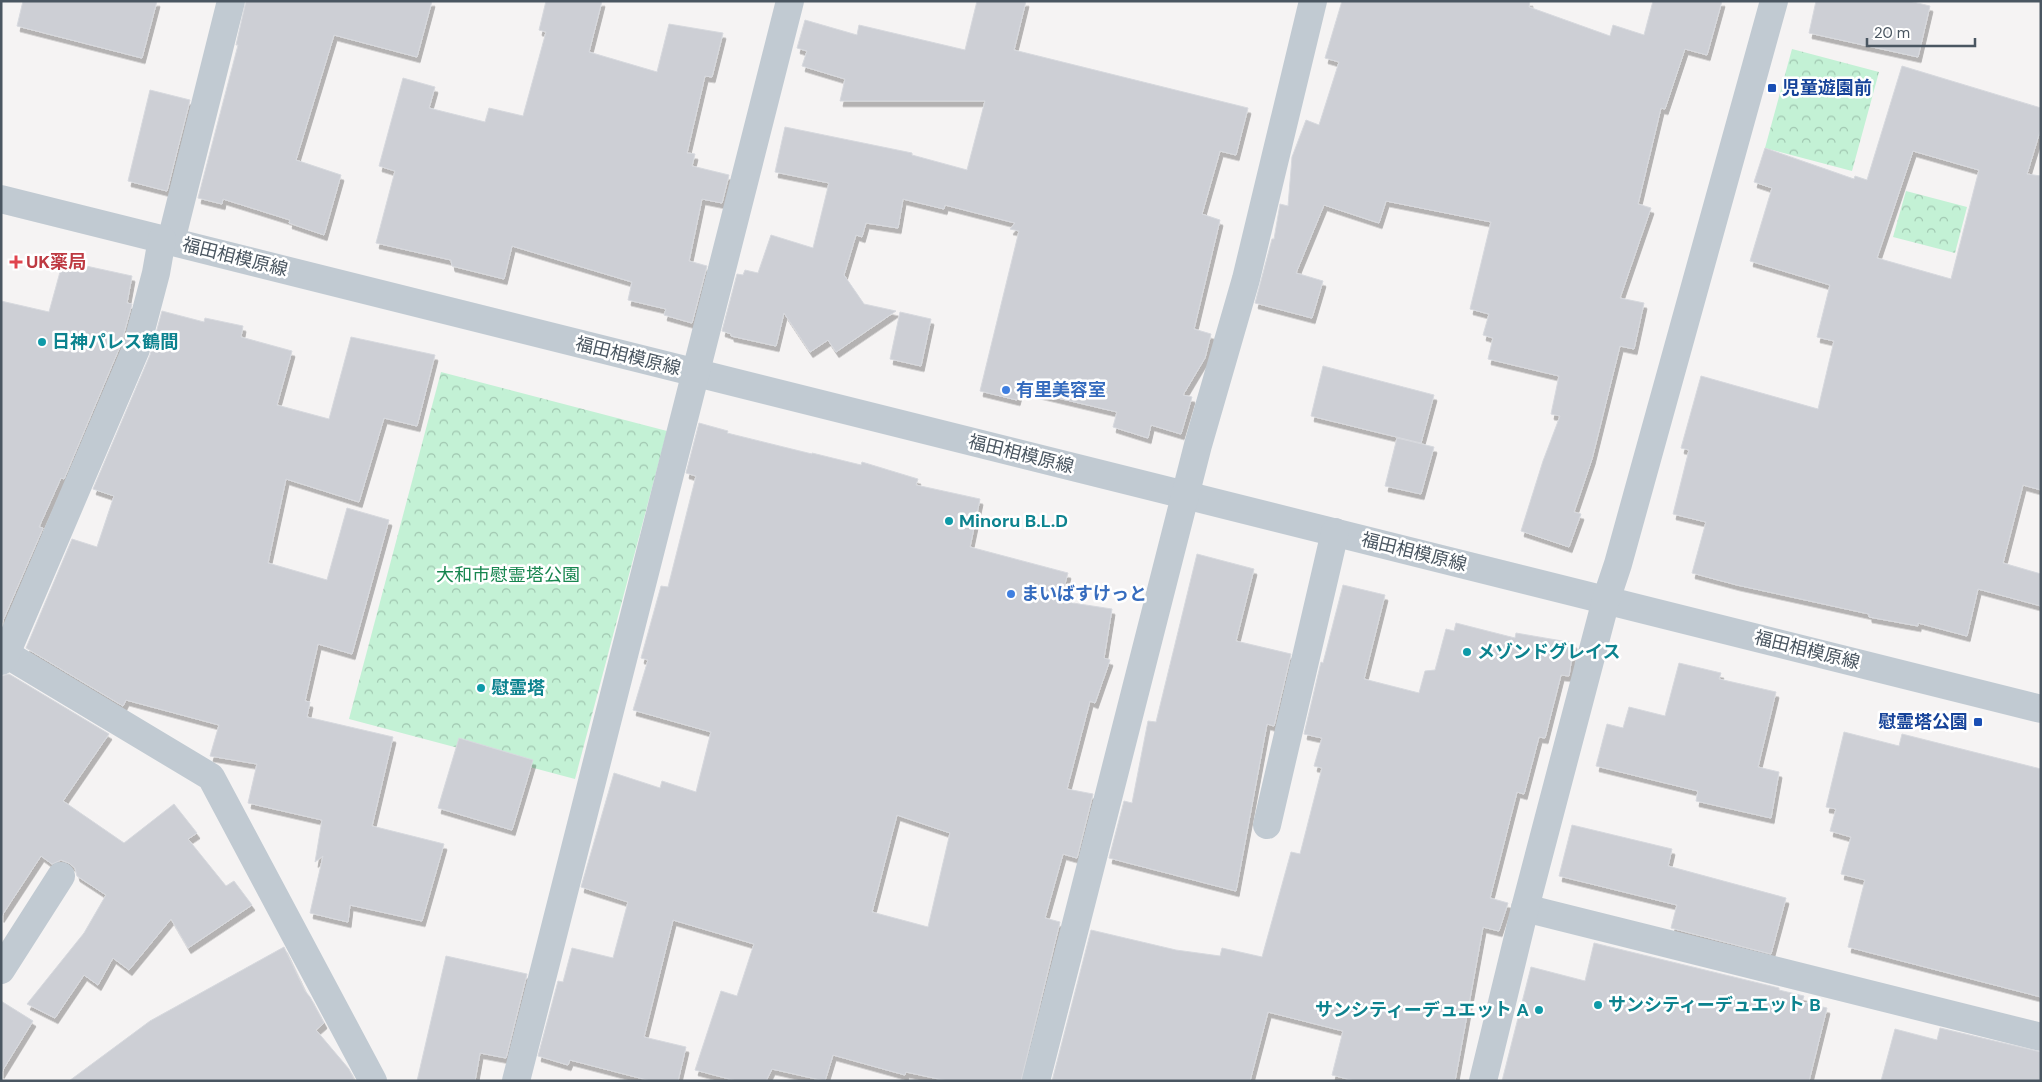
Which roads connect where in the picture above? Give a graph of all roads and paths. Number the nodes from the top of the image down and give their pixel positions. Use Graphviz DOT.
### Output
graph roads {
  1 [pos="231,1"];
  2 [pos="790,1"];
  3 [pos="1313,1"];
  4 [pos="1774,1"];
  5 [pos="1,199"];
  6 [pos="166,240"];
  7 [pos="696,372"];
  8 [pos="1186,495"];
  9 [pos="1335,532"];
  10 [pos="1606,600"];
  11 [pos="3,655"];
  12 [pos="2041,709"];
  13 [pos="1267,825"];
  14 [pos="61,876"];
  15 [pos="1525,908"];
  16 [pos="1,970"];
  17 [pos="2041,1036"];
  18 [pos="373,1081"];
  19 [pos="516,1081"];
  20 [pos="1036,1081"];
  21 [pos="1484,1081"];
  1 -- 6 [label="street"];
  2 -- 7 [label="street"];
  3 -- 8 [label="street"];
  4 -- 10 [label="street"];
  5 -- 6 [label="street, 福田相模原線"];
  6 -- 7 [label="street, 福田相模原線"];
  6 -- 11 [label="street"];
  7 -- 8 [label="street, 福田相模原線"];
  7 -- 19 [label="street"];
  8 -- 9 [label="street, 福田相模原線"];
  8 -- 20 [label="street"];
  9 -- 10 [label="street, 福田相模原線"];
  9 -- 13 [label="street"];
  10 -- 12 [label="street, 福田相模原線"];
  10 -- 15 [label="street"];
  11 -- 18 [label="street"];
  14 -- 16 [label="street"];
  15 -- 17 [label="street"];
  15 -- 21 [label="street"];
}
